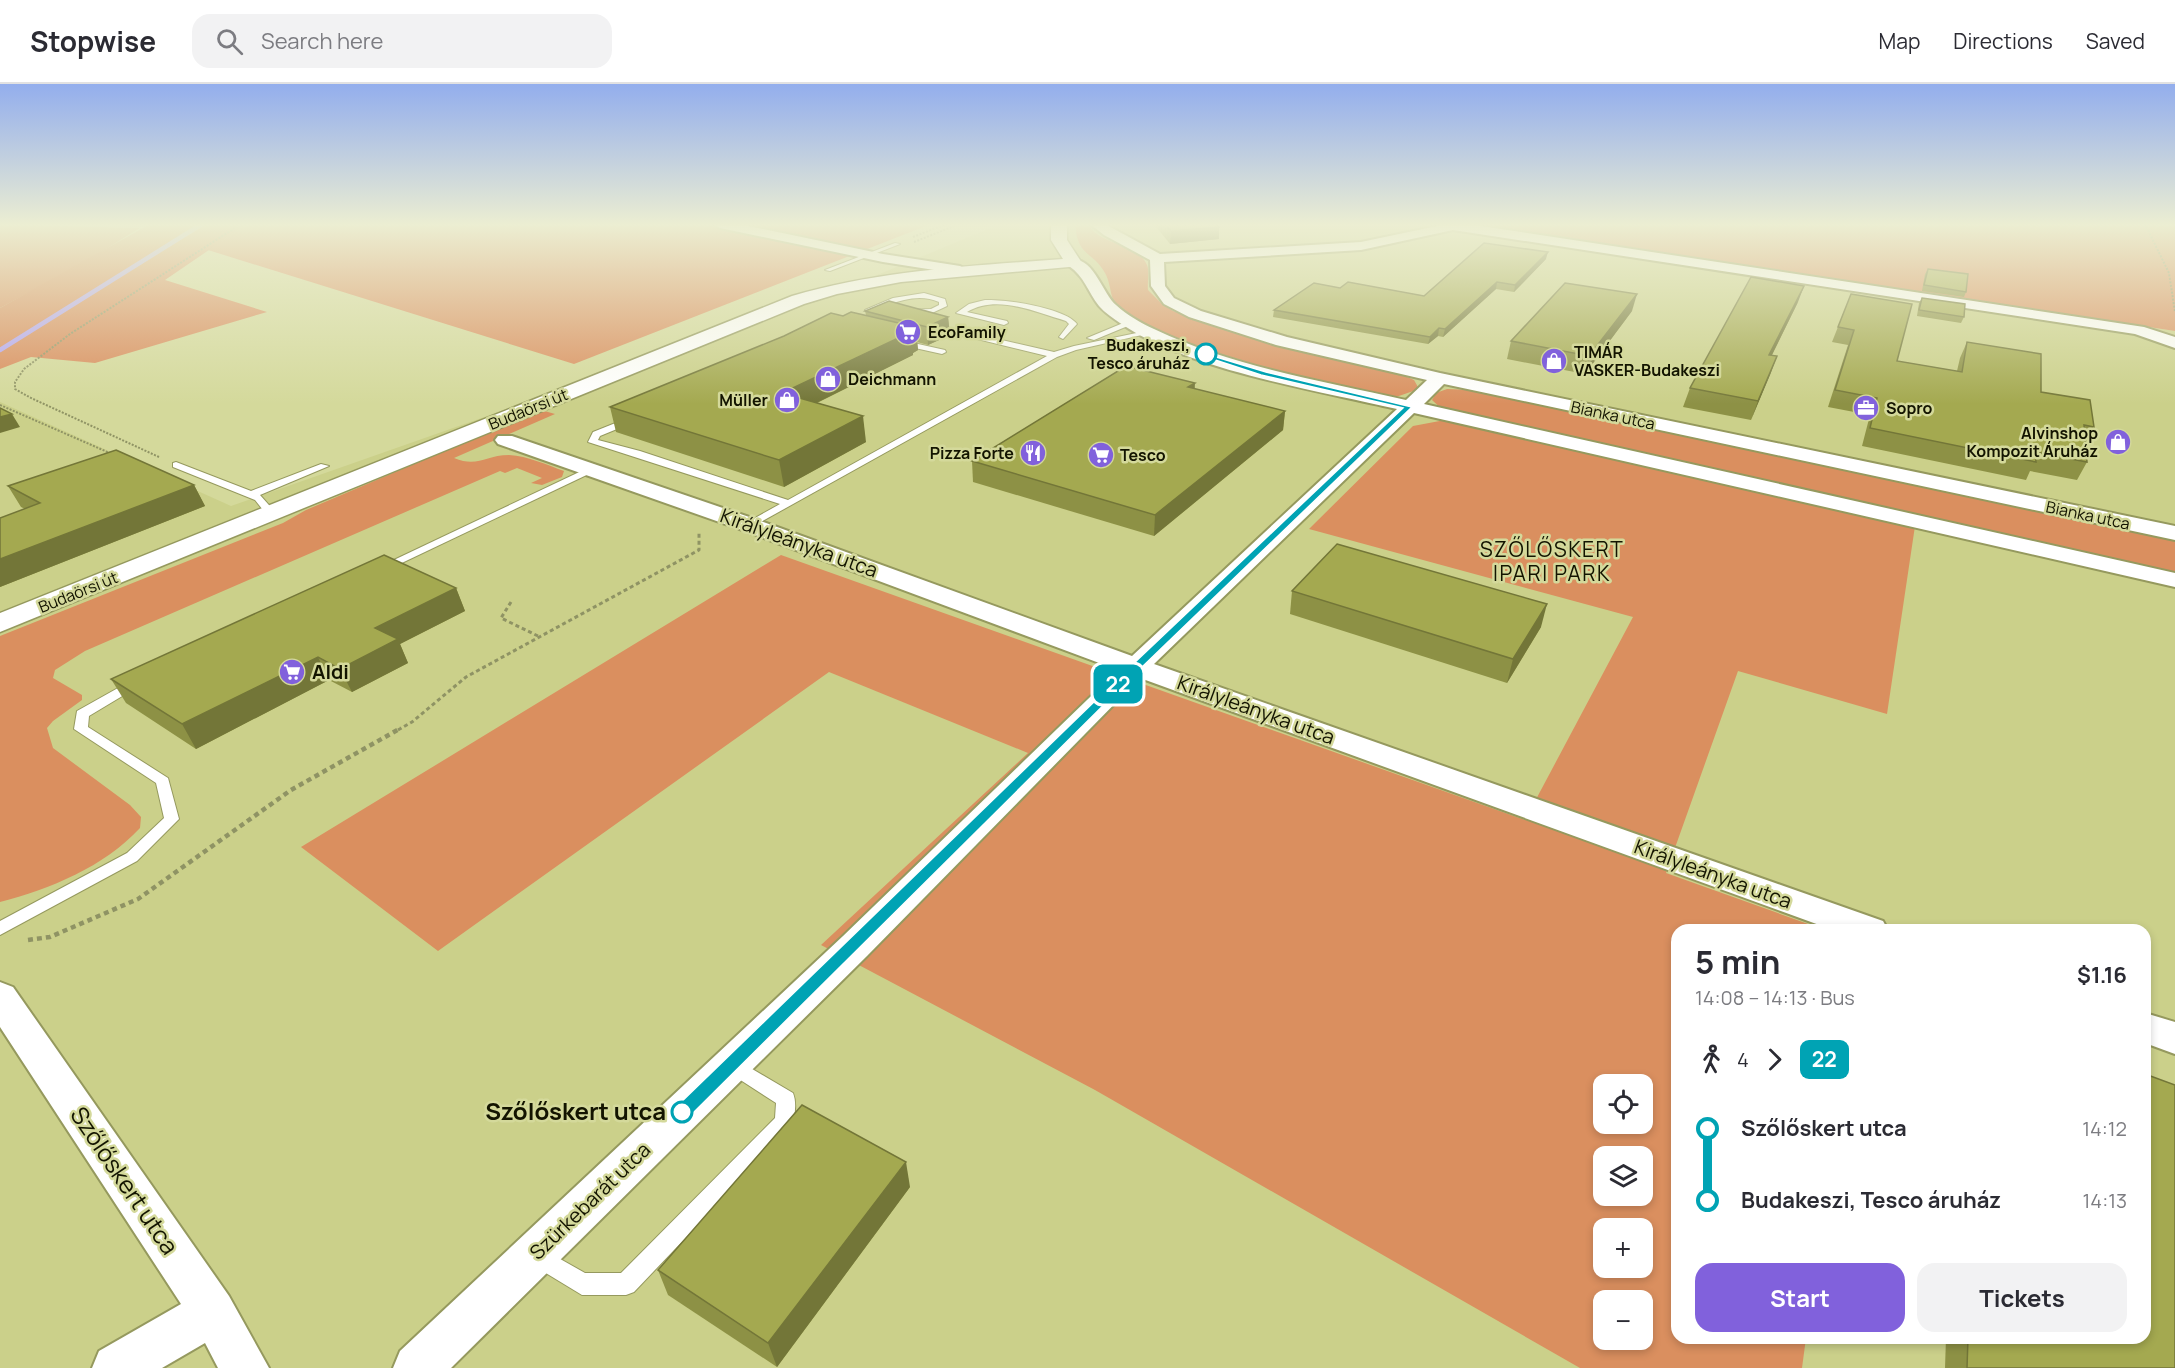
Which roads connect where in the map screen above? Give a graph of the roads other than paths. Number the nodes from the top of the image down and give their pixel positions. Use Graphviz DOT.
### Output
graph roads {
  1 [pos="838,284"];
  2 [pos="1094,284"];
  3 [pos="1158,284"];
  4 [pos="1835,284"];
  5 [pos="864,314"];
  6 [pos="898,314"];
  7 [pos="879,316"];
  8 [pos="1004,323"];
  9 [pos="1131,324"];
  10 [pos="1151,332"];
  11 [pos="1063,337"];
  12 [pos="888,339"];
  13 [pos="2170,340"];
  14 [pos="1074,348"];
  15 [pos="942,352"];
  16 [pos="1054,355"];
  17 [pos="1440,378"];
  18 [pos="1409,407"];
  19 [pos="638,418"];
  20 [pos="505,440"];
  21 [pos="176,465"];
  22 [pos="324,466"];
  23 [pos="592,469"];
  24 [pos="250,495"];
  25 [pos="787,503"];
  26 [pos="271,513"];
  27 [pos="750,525"];
  28 [pos="2175,533"];
  29 [pos="366,576"];
  30 [pos="2175,580"];
  31 [pos="0,623"];
  32 [pos="1136,667"];
  33 [pos="142,679"];
  34 [pos="1854,924"];
  35 [pos="0,929"];
  36 [pos="0,997"];
  37 [pos="2151,1030"];
  38 [pos="2175,1038"];
  39 [pos="732,1065"];
  40 [pos="535,1254"];
  41 [pos="213,1312"];
  42 [pos="116,1368"];
  43 [pos="245,1368"];
  44 [pos="417,1368"];
  1 -- 26 [label="main road, Budaörsi út"];
  2 -- 9 [label="street, Bianka utca"];
  3 -- 17 [label="street, Bianka utca"];
  4 -- 13 [label="street"];
  5 -- 6 [label="lane"];
  5 -- 6 [label="lane"];
  5 -- 7 [label="lane"];
  6 -- 16 [label="lane"];
  8 -- 11 [label="lane"];
  9 -- 10 [label="street, Bianka utca"];
  9 -- 14 [label="lane"];
  10 -- 14 [label="lane"];
  10 -- 18 [label="street, Bianka utca"];
  12 -- 15 [label="lane"];
  14 -- 16 [label="lane"];
  16 -- 25 [label="lane"];
  17 -- 18 [label="street, Szürkebarát utca"];
  17 -- 28 [label="street, Bianka utca"];
  18 -- 30 [label="street, Bianka utca"];
  18 -- 32 [label="street, Szürkebarát utca"];
  19 -- 25 [label="lane"];
  20 -- 23 [label="street, Királyleányka utca"];
  21 -- 24 [label="lane"];
  22 -- 24 [label="lane"];
  23 -- 27 [label="street, Királyleányka utca"];
  23 -- 29 [label="lane"];
  24 -- 26 [label="lane"];
  25 -- 27 [label="lane"];
  26 -- 31 [label="main road, Budaörsi út"];
  27 -- 32 [label="street, Királyleányka utca"];
  32 -- 34 [label="street, Királyleányka utca"];
  32 -- 39 [label="street, Szürkebarát utca"];
  33 -- 35 [label="lane"];
  36 -- 41 [label="street, Szőlőskert utca"];
  37 -- 38 [label="street"];
  39 -- 40 [label="street, Szürkebarát utca"];
  39 -- 40 [label="lane"];
  40 -- 44 [label="street, Szürkebarát utca"];
  41 -- 42 [label="street"];
  41 -- 43 [label="street, Szőlőskert utca"];
}
